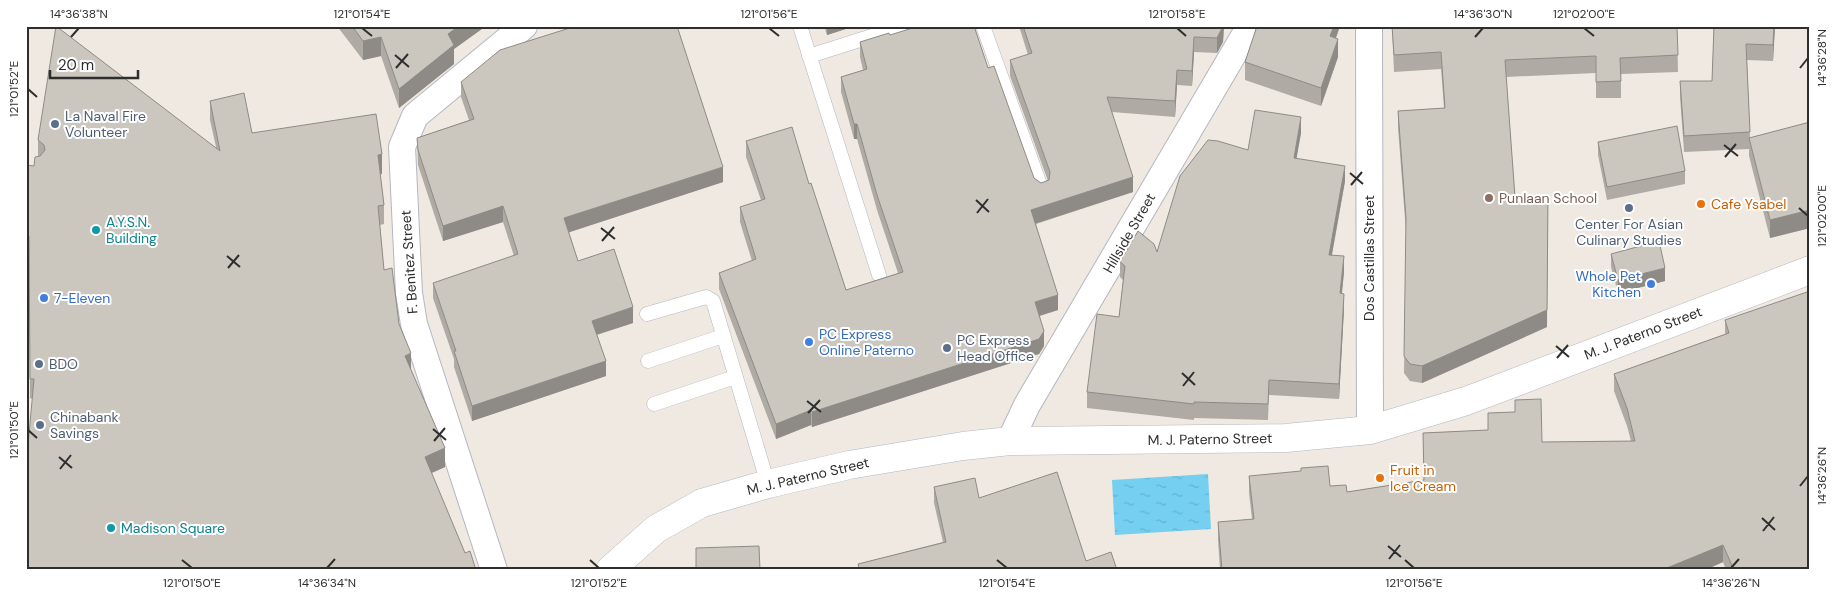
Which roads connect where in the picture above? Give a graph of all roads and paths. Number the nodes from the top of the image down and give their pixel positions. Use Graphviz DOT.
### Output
graph roads {
  1 [pos="524,26"];
  2 [pos="800,26"];
  3 [pos="904,26"];
  4 [pos="983,26"];
  5 [pos="1250,26"];
  6 [pos="1369,26"];
  7 [pos="809,56"];
  8 [pos="1042,190"];
  9 [pos="1810,270"];
  10 [pos="879,275"];
  11 [pos="647,314"];
  12 [pos="723,336"];
  13 [pos="648,361"];
  14 [pos="735,378"];
  15 [pos="654,404"];
  16 [pos="1370,430"];
  17 [pos="1010,441"];
  18 [pos="768,484"];
  19 [pos="494,570"];
  20 [pos="610,570"];
  1 -- 19 [label="street, F. Benitez Street"];
  2 -- 7 [label="lane"];
  3 -- 7 [label="lane"];
  4 -- 8 [label="lane"];
  5 -- 17 [label="street, Hillside Street"];
  6 -- 16 [label="street, Dos Castillas Street"];
  7 -- 10 [label="lane"];
  9 -- 16 [label="main road, M. J. Paterno Street"];
  11 -- 12 [label="lane"];
  12 -- 13 [label="lane"];
  12 -- 14 [label="lane"];
  14 -- 15 [label="lane"];
  14 -- 18 [label="lane"];
  16 -- 17 [label="main road, M. J. Paterno Street"];
  17 -- 18 [label="main road, M. J. Paterno Street"];
  18 -- 20 [label="main road, M. J. Paterno Street"];
}
